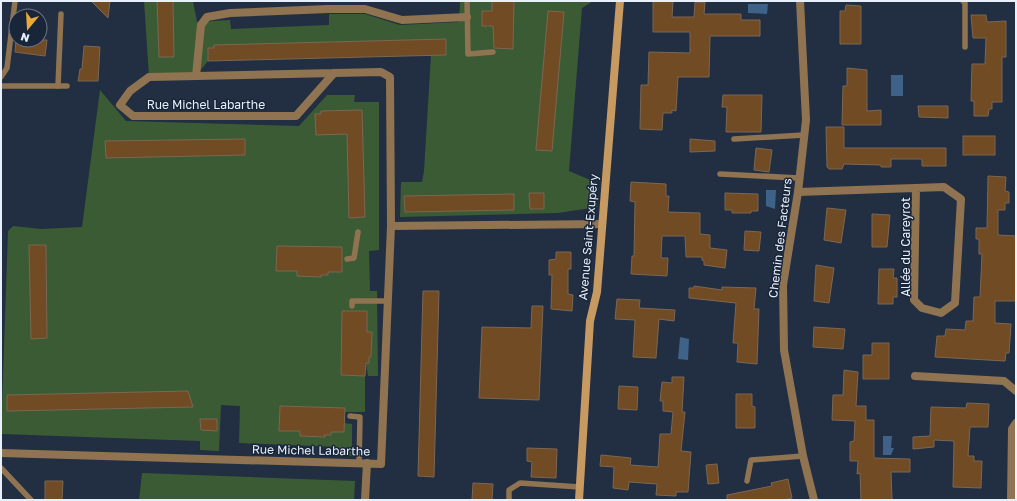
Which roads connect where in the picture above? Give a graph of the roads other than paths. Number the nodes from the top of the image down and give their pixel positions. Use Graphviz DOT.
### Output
graph roads {
  1 [pos="15,1"];
  2 [pos="467,1"];
  3 [pos="620,1"];
  4 [pos="800,1"];
  5 [pos="963,1"];
  6 [pos="61,14"];
  7 [pos="467,17"];
  8 [pos="965,48"];
  9 [pos="493,52"];
  10 [pos="334,73"];
  11 [pos="196,76"];
  12 [pos="1,77"];
  13 [pos="1,86"];
  14 [pos="58,86"];
  15 [pos="67,86"];
  16 [pos="804,135"];
  17 [pos="734,139"];
  18 [pos="720,174"];
  19 [pos="799,178"];
  20 [pos="916,188"];
  21 [pos="798,192"];
  22 [pos="602,224"];
  23 [pos="391,226"];
  24 [pos="358,232"];
  25 [pos="347,259"];
  26 [pos="388,301"];
  27 [pos="352,306"];
  28 [pos="915,376"];
  29 [pos="1016,391"];
  30 [pos="350,416"];
  31 [pos="1016,423"];
  32 [pos="1,453"];
  33 [pos="803,456"];
  34 [pos="358,464"];
  35 [pos="367,464"];
  36 [pos="1,468"];
  37 [pos="747,481"];
  38 [pos="580,487"];
  39 [pos="31,500"];
  40 [pos="365,500"];
  41 [pos="509,500"];
  42 [pos="579,500"];
  43 [pos="814,500"];
  44 [pos="1011,500"];
  1 -- 12 [label="lane"];
  2 -- 7 [label="lane"];
  3 -- 22 [label="main road, Avenue Saint-Exupéry"];
  4 -- 16 [label="street, Chemin des Facteurs"];
  5 -- 8 [label="lane"];
  6 -- 14 [label="lane"];
  7 -- 9 [label="lane"];
  7 -- 11 [label="street"];
  10 -- 11 [label="street, Rue Michel Labarthe"];
  10 -- 11 [label="street, Rue Michel Labarthe"];
  10 -- 23 [label="street, Rue Michel Labarthe"];
  13 -- 14 [label="lane"];
  14 -- 15 [label="lane"];
  16 -- 17 [label="lane"];
  16 -- 19 [label="street, Chemin des Facteurs"];
  18 -- 19 [label="lane"];
  19 -- 21 [label="street, Chemin des Facteurs"];
  20 -- 20 [label="street, Allée du Careyrot"];
  20 -- 21 [label="street, Allée du Careyrot"];
  21 -- 33 [label="street, Chemin des Facteurs"];
  22 -- 23 [label="street"];
  22 -- 38 [label="main road, Avenue Saint-Exupéry"];
  23 -- 26 [label="street, Rue Michel Labarthe"];
  24 -- 25 [label="lane"];
  26 -- 27 [label="lane"];
  26 -- 35 [label="street, Rue Michel Labarthe"];
  28 -- 29 [label="street"];
  30 -- 34 [label="lane"];
  31 -- 44 [label="street"];
  32 -- 34 [label="street, Rue Michel Labarthe"];
  33 -- 37 [label="lane"];
  33 -- 43 [label="street, Chemin des Facteurs"];
  34 -- 35 [label="street, Rue Michel Labarthe"];
  35 -- 40 [label="street"];
  36 -- 39 [label="lane"];
  38 -- 41 [label="lane"];
  38 -- 42 [label="main road, Avenue Saint-Exupéry"];
}
